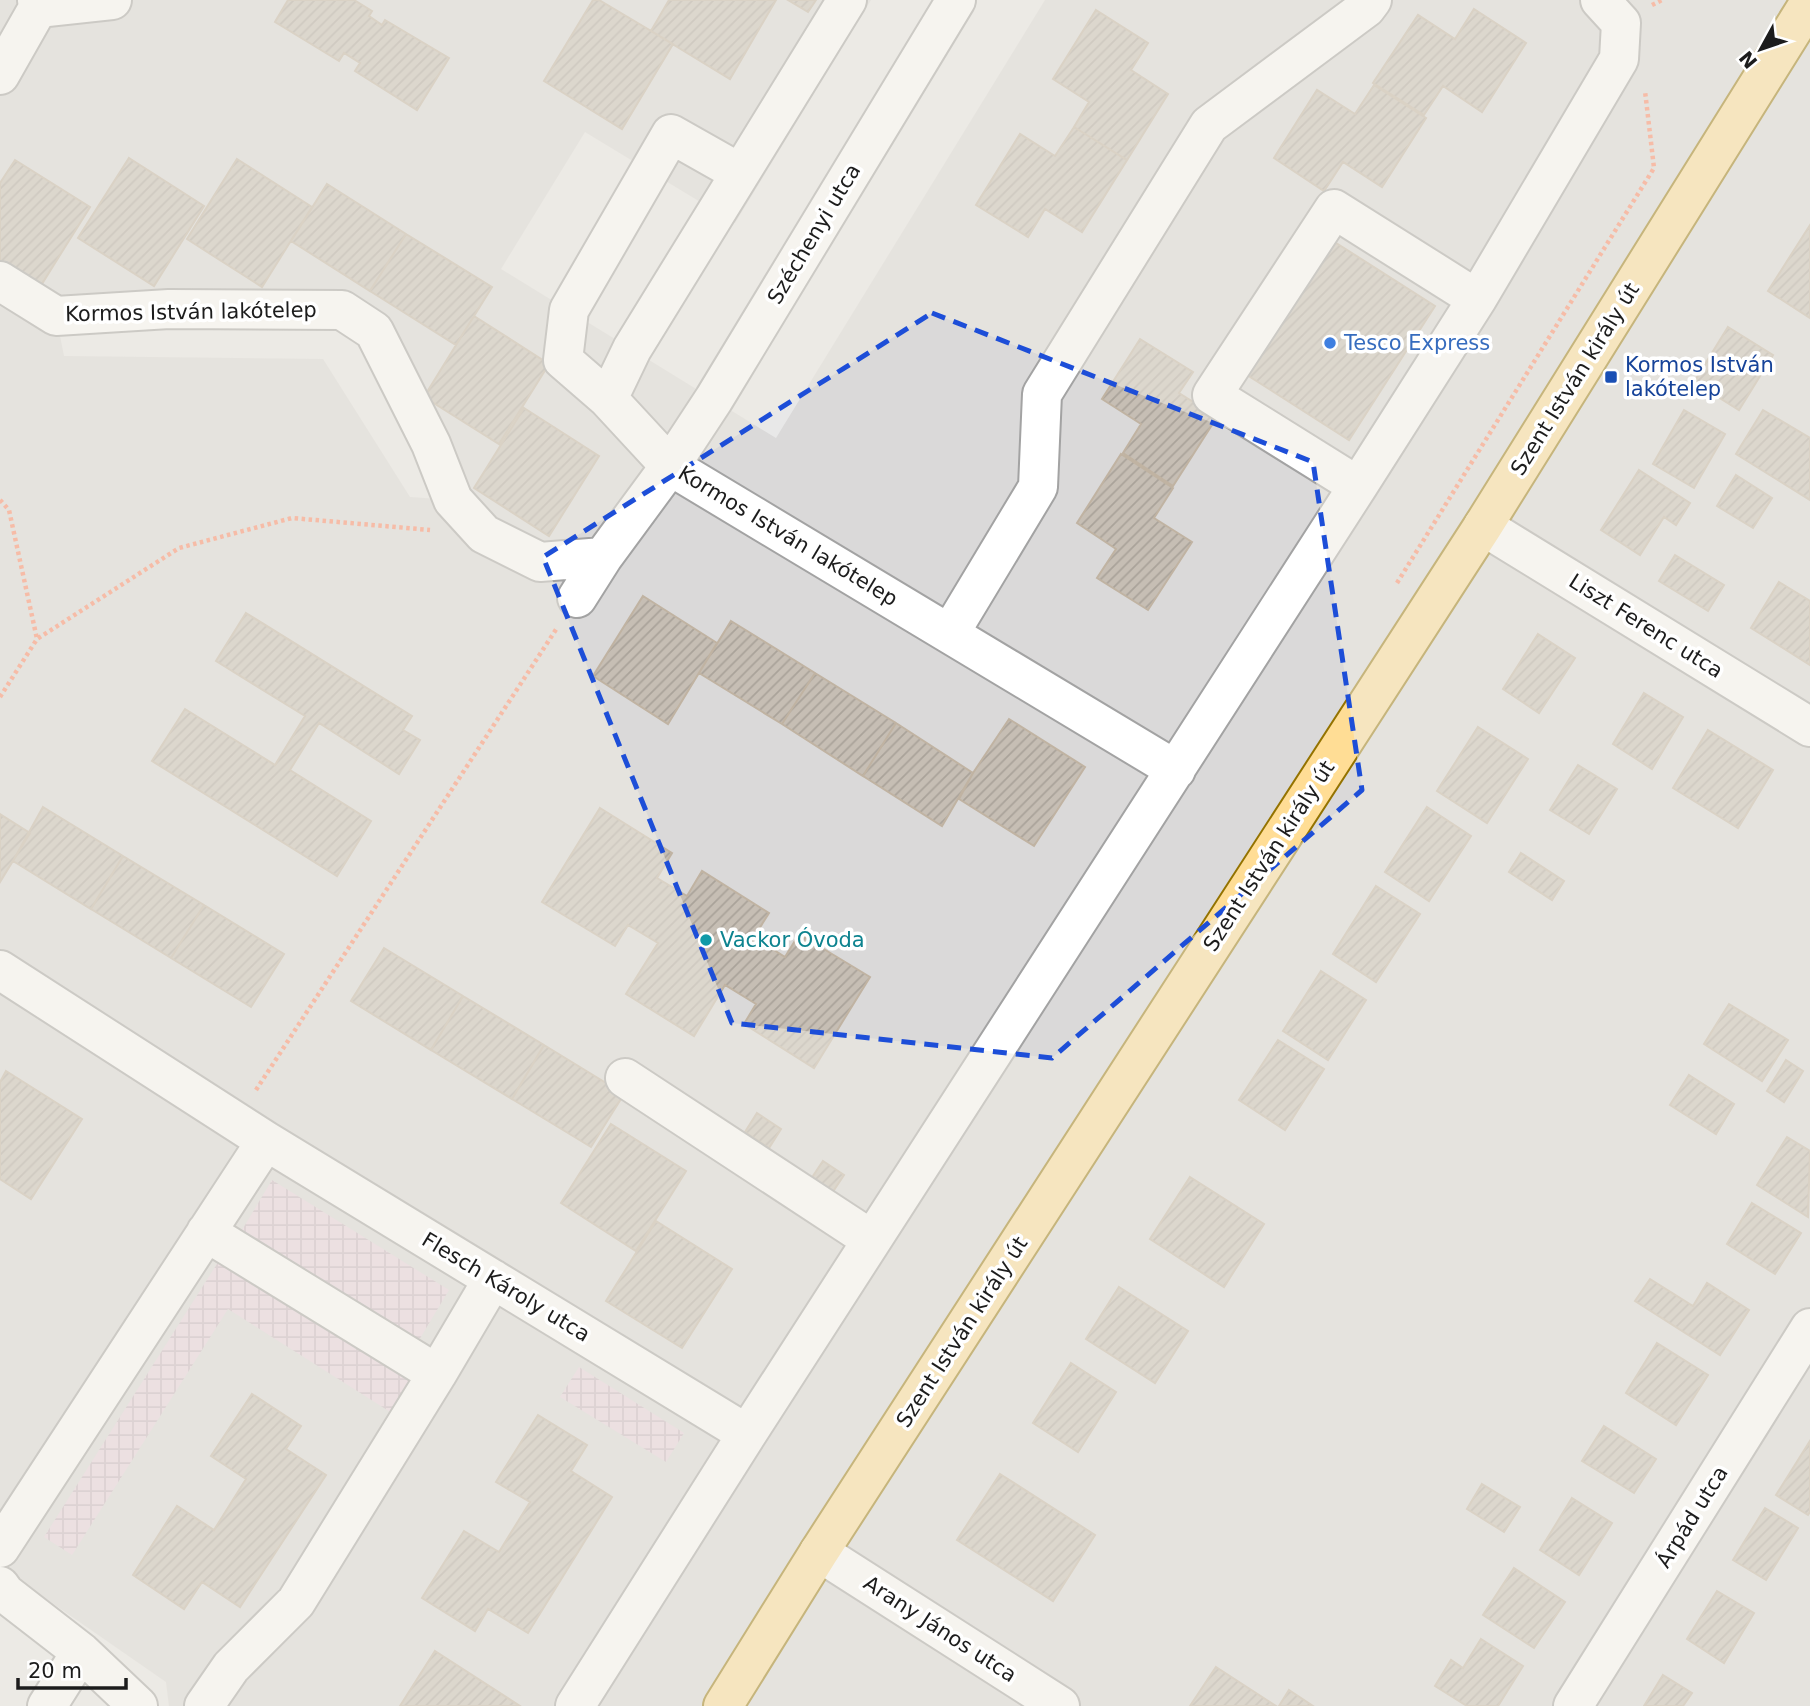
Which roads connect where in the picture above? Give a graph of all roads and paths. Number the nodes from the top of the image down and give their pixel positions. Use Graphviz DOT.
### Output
graph roads {
  1 [pos="112,0"];
  2 [pos="846,0"];
  3 [pos="956,0"];
  4 [pos="1372,0"];
  5 [pos="1810,2"];
  6 [pos="37,4"];
  7 [pos="1611,11"];
  8 [pos="0,75"];
  9 [pos="740,173"];
  10 [pos="0,281"];
  11 [pos="1477,299"];
  12 [pos="608,399"];
  13 [pos="670,466"];
  14 [pos="1358,486"];
  15 [pos="0,500"];
  16 [pos="1483,526"];
  17 [pos="484,534"];
  18 [pos="603,557"];
  19 [pos="577,598"];
  20 [pos="950,633"];
  21 [pos="37,639"];
  22 [pos="0,697"];
  23 [pos="1810,727"];
  24 [pos="1176,770"];
  25 [pos="0,970"];
  26 [pos="625,1078"];
  27 [pos="250,1131"];
  28 [pos="206,1232"];
  29 [pos="872,1240"];
  30 [pos="493,1279"];
  31 [pos="1810,1328"];
  32 [pos="437,1374"];
  33 [pos="747,1434"];
  34 [pos="0,1548"];
  35 [pos="819,1552"];
  36 [pos="0,1586"];
  37 [pos="81,1653"];
  38 [pos="47,1706"];
  39 [pos="138,1706"];
  40 [pos="204,1706"];
  41 [pos="575,1706"];
  42 [pos="723,1706"];
  43 [pos="1060,1706"];
  44 [pos="1573,1706"];
  1 -- 6 [label="street"];
  2 -- 9 [label="street"];
  3 -- 13 [label="street, Széchenyi utca"];
  4 -- 20 [label="street"];
  5 -- 16 [label="main road, Szent István király út"];
  6 -- 8 [label="street"];
  7 -- 11 [label="street"];
  9 -- 12 [label="street"];
  9 -- 12 [label="street"];
  10 -- 17 [label="street, Kormos István lakótelep"];
  11 -- 14 [label="street"];
  11 -- 14 [label="street"];
  12 -- 13 [label="street"];
  13 -- 18 [label="street, Kormos István lakótelep"];
  13 -- 20 [label="street, Kormos István lakótelep"];
  14 -- 24 [label="street"];
  15 -- 21 [label="path"];
  16 -- 23 [label="street, Liszt Ferenc utca"];
  16 -- 35 [label="main road, Szent István király út"];
  17 -- 18 [label="street, Kormos István lakótelep"];
  17 -- 21 [label="path"];
  18 -- 19 [label="street"];
  19 -- 27 [label="path"];
  20 -- 24 [label="street, Kormos István lakótelep"];
  21 -- 22 [label="path"];
  24 -- 29 [label="street"];
  25 -- 27 [label="street, Flesch Károly utca"];
  26 -- 29 [label="street"];
  27 -- 28 [label="street"];
  27 -- 30 [label="street, Flesch Károly utca"];
  28 -- 32 [label="street"];
  28 -- 34 [label="street"];
  29 -- 33 [label="street"];
  30 -- 32 [label="street"];
  30 -- 33 [label="street, Flesch Károly utca"];
  31 -- 44 [label="street, Árpád utca"];
  32 -- 40 [label="street"];
  33 -- 41 [label="street"];
  35 -- 42 [label="main road, Szent István király út"];
  35 -- 43 [label="street, Arany János utca"];
  36 -- 37 [label="street"];
  37 -- 38 [label="street"];
  37 -- 39 [label="street"];
}
